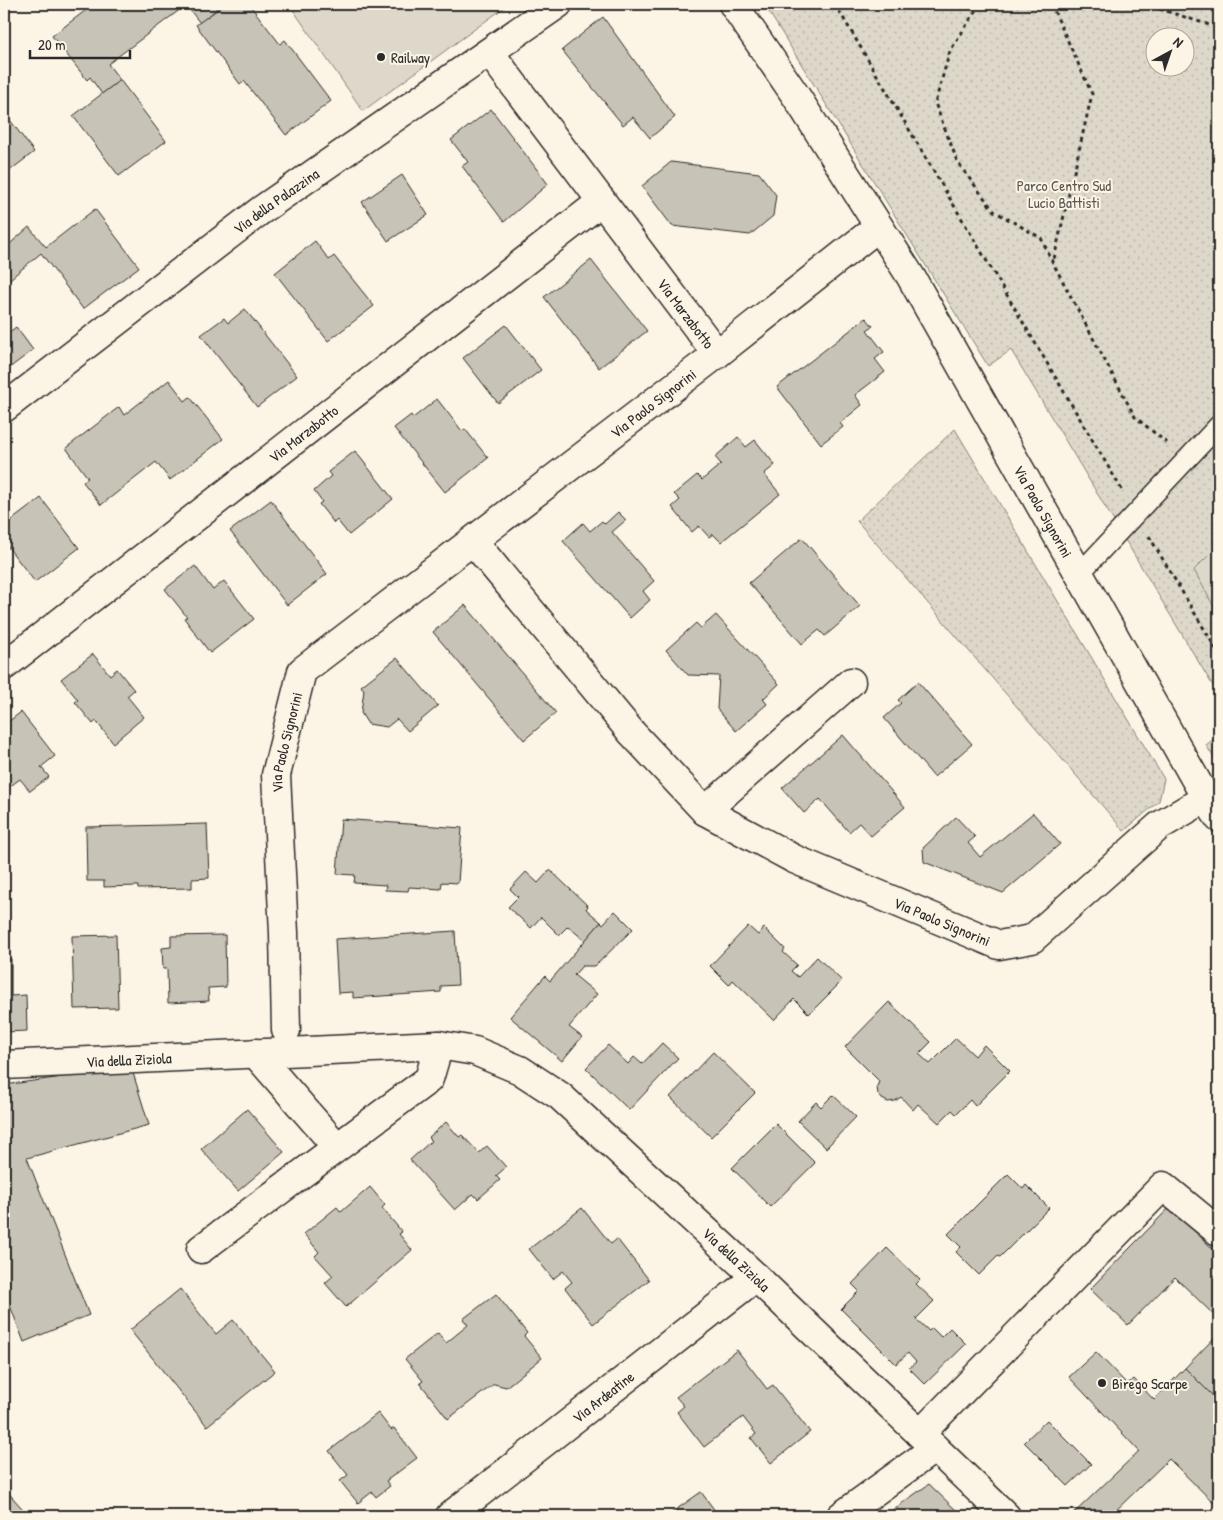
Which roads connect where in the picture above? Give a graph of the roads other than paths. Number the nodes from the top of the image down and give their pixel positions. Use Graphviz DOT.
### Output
graph roads {
  1 [pos="558,4"];
  2 [pos="733,4"];
  3 [pos="490,53"];
  4 [pos="602,201"];
  5 [pos="878,227"];
  6 [pos="717,354"];
  7 [pos="4,408"];
  8 [pos="1219,425"];
  9 [pos="473,541"];
  10 [pos="1079,574"];
  11 [pos="4,666"];
  12 [pos="851,682"];
  13 [pos="1213,808"];
  14 [pos="705,811"];
  15 [pos="286,1030"];
  16 [pos="439,1045"];
  17 [pos="255,1053"];
  18 [pos="4,1065"];
  19 [pos="337,1147"];
  20 [pos="1219,1232"];
  21 [pos="201,1249"];
  22 [pos="756,1277"];
  23 [pos="927,1441"];
  24 [pos="450,1516"];
  25 [pos="841,1516"];
  26 [pos="1006,1516"];
  1 -- 3 [label="street, Via della Palazzina"];
  2 -- 5 [label="street, Via Paolo Signorini"];
  3 -- 4 [label="street, Via Marzabotto"];
  3 -- 7 [label="street, Via della Palazzina"];
  4 -- 6 [label="street, Via Marzabotto"];
  4 -- 11 [label="street, Via Marzabotto"];
  5 -- 6 [label="street, Via Paolo Signorini"];
  5 -- 10 [label="street, Via Paolo Signorini"];
  6 -- 9 [label="street, Via Paolo Signorini"];
  8 -- 10 [label="lane"];
  9 -- 14 [label="street, Via Paolo Signorini"];
  9 -- 15 [label="street, Via Paolo Signorini"];
  10 -- 13 [label="street, Via Paolo Signorini"];
  12 -- 14 [label="street"];
  13 -- 14 [label="street, Via Paolo Signorini"];
  16 -- 17 [label="street, Via della Ziziola"];
  16 -- 19 [label="street"];
  16 -- 22 [label="street, Via della Ziziola"];
  17 -- 18 [label="street, Via della Ziziola"];
  17 -- 19 [label="street"];
  19 -- 21 [label="street"];
  20 -- 23 [label="street"];
  22 -- 23 [label="street, Via della Ziziola"];
  22 -- 24 [label="street, Via Ardeatine"];
  23 -- 25 [label="street"];
  23 -- 26 [label="street, Via della Ziziola"];
}
